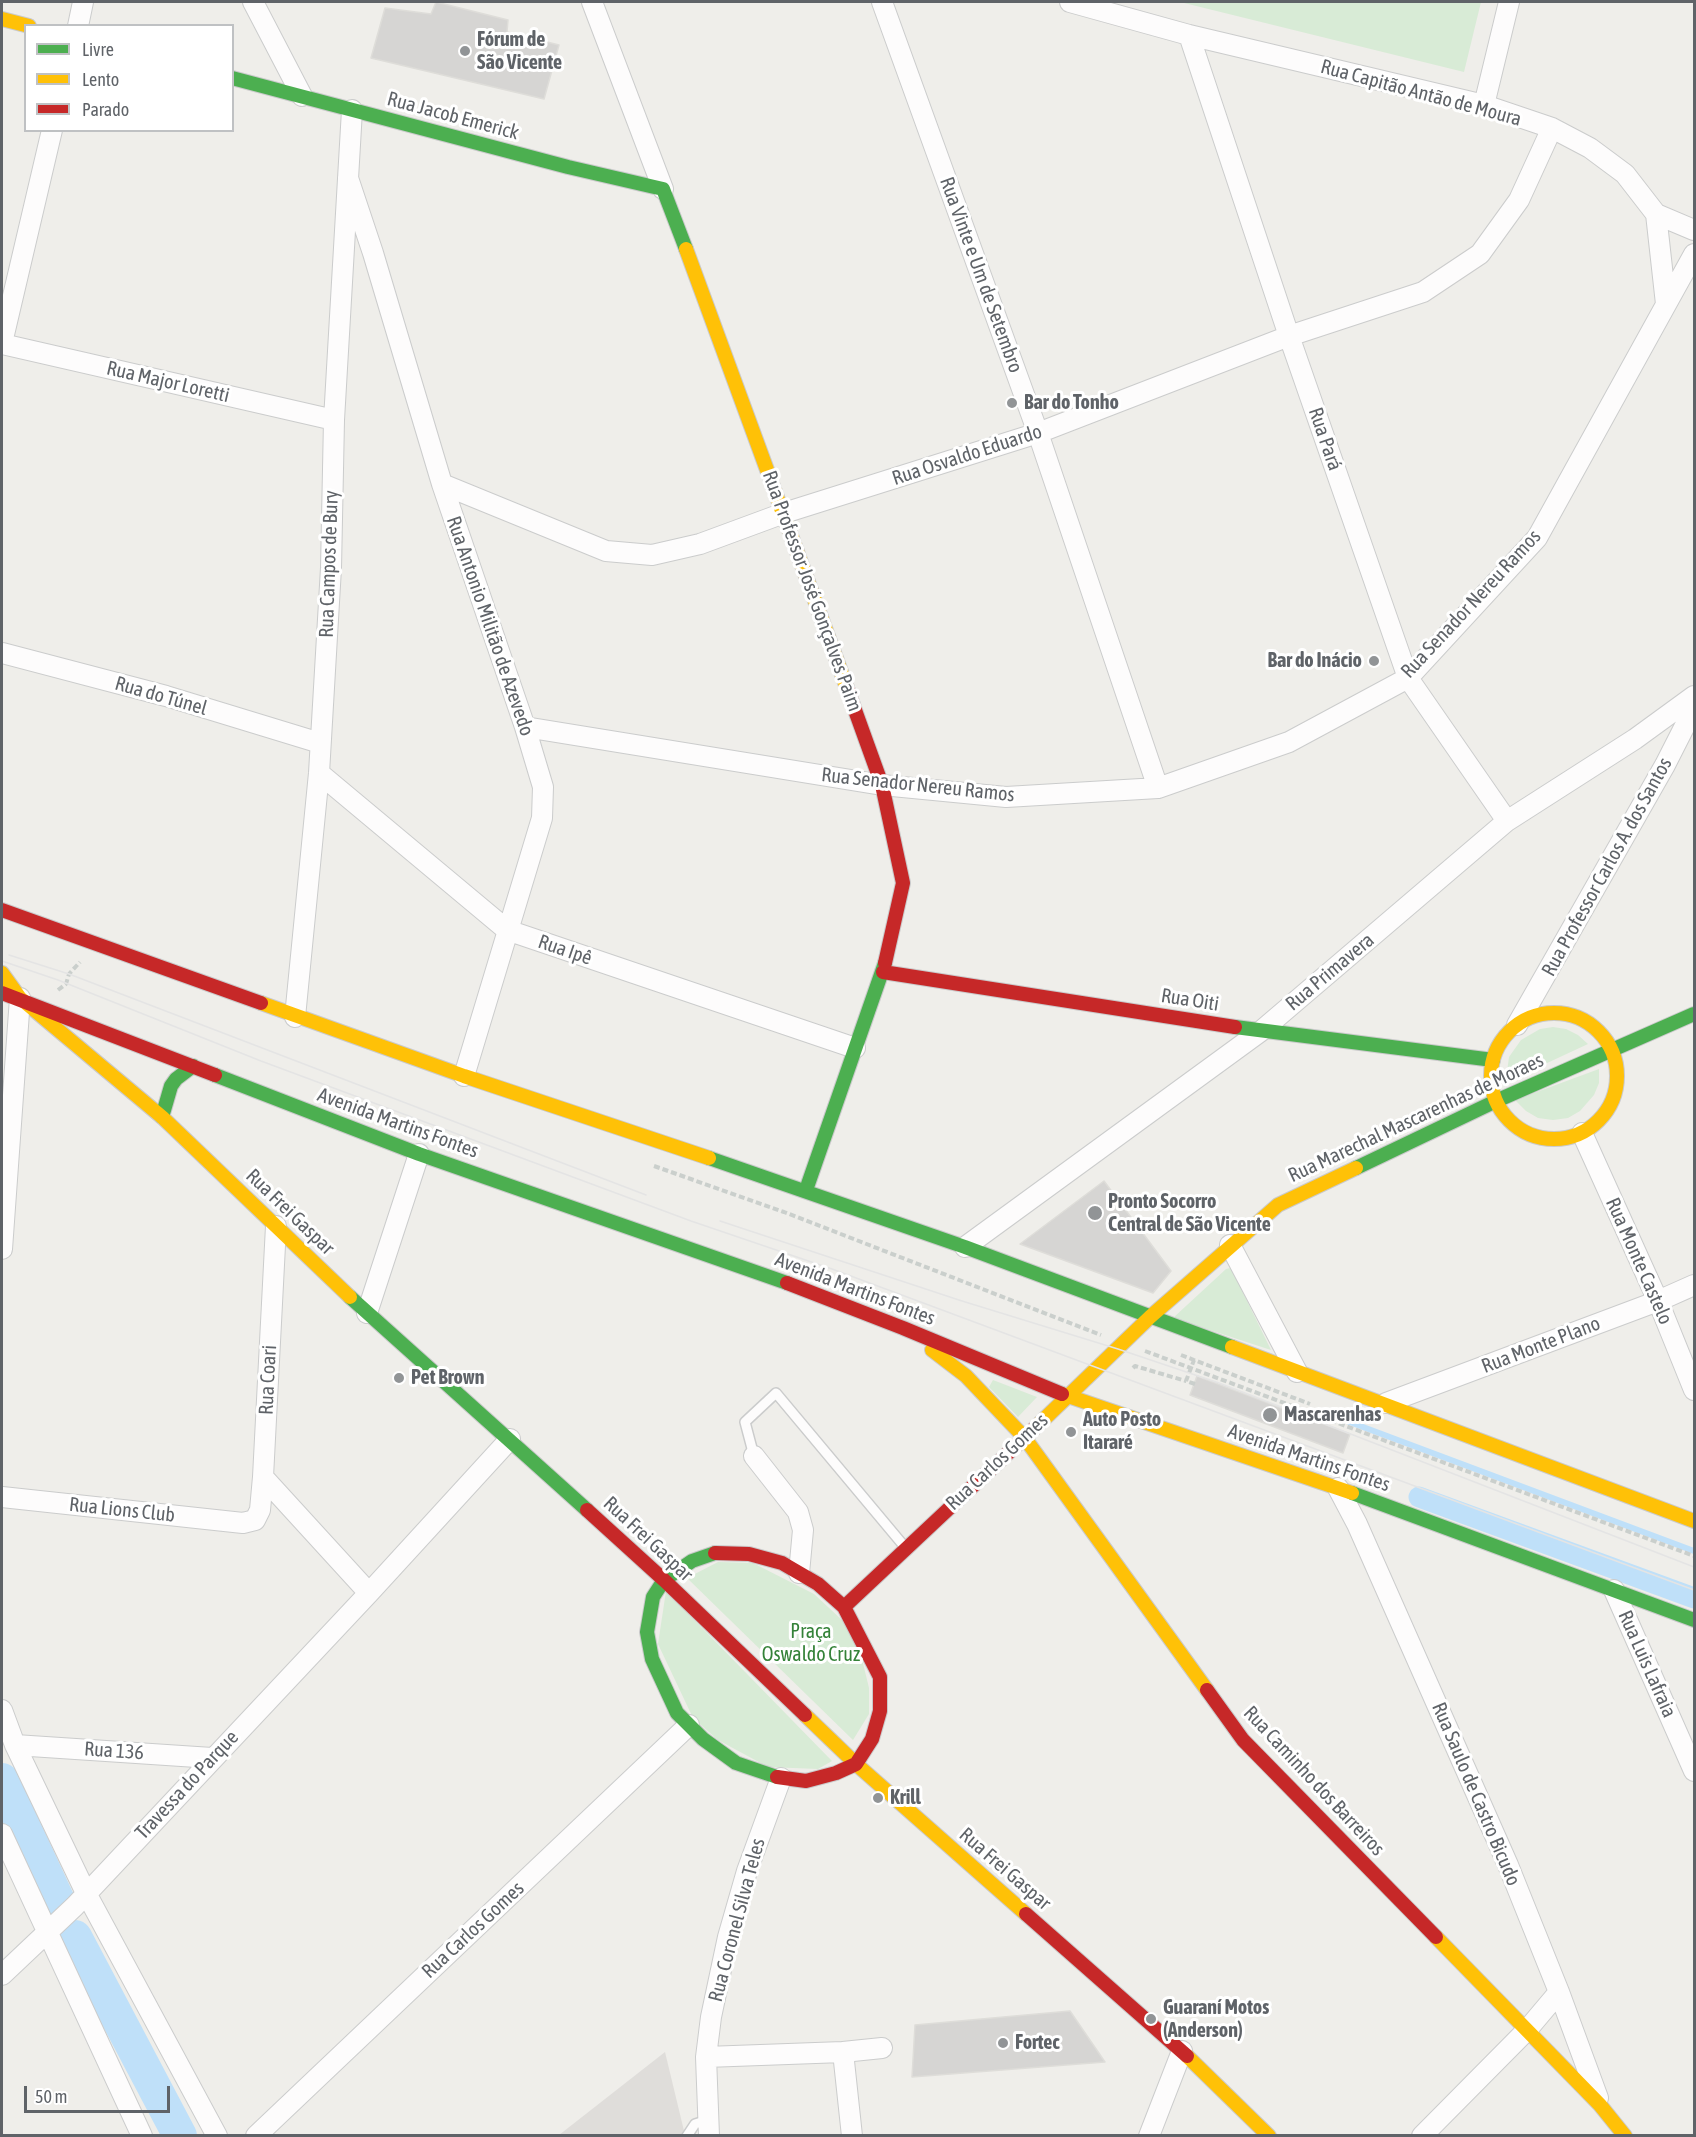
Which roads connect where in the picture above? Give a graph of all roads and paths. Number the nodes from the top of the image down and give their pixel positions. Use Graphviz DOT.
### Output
graph roads {
  1 [pos="83,2"];
  2 [pos="253,2"];
  3 [pos="592,2"];
  4 [pos="882,2"];
  5 [pos="1070,2"];
  6 [pos="1509,2"];
  7 [pos="2,18"];
  8 [pos="78,24"];
  9 [pos="24,25"];
  10 [pos="1189,35"];
  11 [pos="234,79"];
  12 [pos="302,96"];
  13 [pos="1484,105"];
  14 [pos="352,110"];
  15 [pos="1552,128"];
  16 [pos="52,132"];
  17 [pos="348,178"];
  18 [pos="663,189"];
  19 [pos="1656,214"];
  20 [pos="1695,230"];
  21 [pos="1695,254"];
  22 [pos="1666,304"];
  23 [pos="1289,336"];
  24 [pos="2,344"];
  25 [pos="334,420"];
  26 [pos="1038,433"];
  27 [pos="442,484"];
  28 [pos="784,513"];
  29 [pos="2,653"];
  30 [pos="1408,678"];
  31 [pos="1695,696"];
  32 [pos="1695,708"];
  33 [pos="525,727"];
  34 [pos="320,743"];
  35 [pos="319,773"];
  36 [pos="882,785"];
  37 [pos="1158,788"];
  38 [pos="1507,821"];
  39 [pos="2,910"];
  40 [pos="507,930"];
  41 [pos="83,960"];
  42 [pos="882,972"];
  43 [pos="2,973"];
  44 [pos="52,992"];
  45 [pos="10,996"];
  46 [pos="1695,1014"];
  47 [pos="295,1017"];
  48 [pos="1517,1025"];
  49 [pos="1261,1031"];
  50 [pos="855,1048"];
  51 [pos="1611,1049"];
  52 [pos="1493,1060"];
  53 [pos="193,1066"];
  54 [pos="464,1076"];
  55 [pos="1496,1101"];
  56 [pos="162,1117"];
  57 [pos="1582,1133"];
  58 [pos="419,1154"];
  59 [pos="650,1164"];
  60 [pos="806,1190"];
  61 [pos="276,1226"];
  62 [pos="1230,1245"];
  63 [pos="965,1247"];
  64 [pos="2,1250"];
  65 [pos="1695,1285"];
  66 [pos="1658,1301"];
  67 [pos="367,1313"];
  68 [pos="1150,1317"];
  69 [pos="903,1328"];
  70 [pos="1124,1343"];
  71 [pos="1187,1358"];
  72 [pos="1194,1360"];
  73 [pos="1135,1366"];
  74 [pos="1191,1368"];
  75 [pos="1297,1372"];
  76 [pos="1186,1381"];
  77 [pos="1195,1384"];
  78 [pos="1695,1390"];
  79 [pos="1068,1396"];
  80 [pos="1386,1403"];
  81 [pos="1310,1404"];
  82 [pos="1024,1437"];
  83 [pos="510,1438"];
  84 [pos="754,1456"];
  85 [pos="263,1477"];
  86 [pos="1338,1488"];
  87 [pos="2,1497"];
  88 [pos="1695,1521"];
  89 [pos="243,1523"];
  90 [pos="906,1548"];
  91 [pos="1695,1556"];
  92 [pos="799,1574"];
  93 [pos="664,1580"];
  94 [pos="1614,1590"];
  95 [pos="369,1593"];
  96 [pos="844,1606"];
  97 [pos="1695,1620"];
  98 [pos="2,1710"];
  99 [pos="689,1725"];
  100 [pos="15,1745"];
  101 [pos="212,1758"];
  102 [pos="856,1764"];
  103 [pos="1695,1771"];
  104 [pos="781,1778"];
  105 [pos="2,1834"];
  106 [pos="81,1899"];
  107 [pos="52,1928"];
  108 [pos="2,1975"];
  109 [pos="1559,1992"];
  110 [pos="1527,2030"];
  111 [pos="882,2048"];
  112 [pos="1182,2051"];
  113 [pos="843,2052"];
  114 [pos="706,2056"];
  115 [pos="1600,2105"];
  116 [pos="708,2128"];
  117 [pos="142,2136"];
  118 [pos="217,2136"];
  119 [pos="256,2136"];
  120 [pos="687,2136"];
  121 [pos="852,2136"];
  122 [pos="1149,2136"];
  123 [pos="1269,2136"];
  124 [pos="1422,2136"];
  125 [pos="1625,2136"];
  1 -- 8 [label="street"];
  2 -- 12 [label="street"];
  3 -- 18 [label="street, Rua Professor José Gonçalves Paim"];
  4 -- 26 [label="street, Rua Vinte e Um de Setembro"];
  5 -- 10 [label="street, Rua Capitão Antão de Moura"];
  6 -- 13 [label="street"];
  7 -- 9 [label="street"];
  10 -- 13 [label="street, Rua Capitão Antão de Moura"];
  10 -- 23 [label="street, Rua Pará"];
  11 -- 12 [label="street, Rua Jacob Emerick"];
  12 -- 14 [label="street, Rua Jacob Emerick"];
  13 -- 15 [label="street, Rua Capitão Antão de Moura"];
  14 -- 17 [label="street, Rua Campos de Bury"];
  14 -- 18 [label="street, Rua Jacob Emerick"];
  15 -- 19 [label="street, Rua Capitão Antão de Moura"];
  15 -- 23 [label="street, Rua Osvaldo Eduardo"];
  16 -- 24 [label="street"];
  17 -- 25 [label="street, Rua Campos de Bury"];
  17 -- 27 [label="street, Rua Antonio Militão de Azevedo"];
  18 -- 28 [label="street, Rua Professor José Gonçalves Paim"];
  19 -- 20 [label="street"];
  19 -- 22 [label="street"];
  21 -- 22 [label="street, Rua Senador Nereu Ramos"];
  22 -- 30 [label="street, Rua Senador Nereu Ramos"];
  23 -- 26 [label="street, Rua Osvaldo Eduardo"];
  23 -- 30 [label="street, Rua Pará"];
  24 -- 25 [label="street, Rua Major Loretti"];
  25 -- 34 [label="street, Rua Campos de Bury"];
  26 -- 28 [label="street, Rua Osvaldo Eduardo"];
  26 -- 37 [label="street, Rua Vinte e Um de Setembro"];
  27 -- 28 [label="street, Rua Osvaldo Eduardo"];
  27 -- 33 [label="street, Rua Antonio Militão de Azevedo"];
  28 -- 36 [label="street, Rua Professor José Gonçalves Paim"];
  29 -- 34 [label="street, Rua do Túnel"];
  30 -- 37 [label="street, Rua Senador Nereu Ramos"];
  30 -- 38 [label="street, Rua Pará"];
  31 -- 38 [label="street, Rua Primavera"];
  32 -- 48 [label="street, Rua Professor Carlos A. dos Santos"];
  33 -- 36 [label="street, Rua Senador Nereu Ramos"];
  33 -- 40 [label="street, Rua Antonio Militão de Azevedo"];
  34 -- 35 [label="street, Rua Campos de Bury"];
  35 -- 40 [label="street, Rua Ipê"];
  35 -- 47 [label="street, Rua Campos de Bury"];
  36 -- 37 [label="street, Rua Senador Nereu Ramos"];
  36 -- 42 [label="street, Rua Professor José Gonçalves Paim"];
  38 -- 49 [label="street, Rua Primavera"];
  39 -- 47 [label="street"];
  40 -- 50 [label="street, Rua Ipê"];
  40 -- 54 [label="street, Rua Antonio Militão de Azevedo"];
  41 -- 44 [label="path"];
  42 -- 49 [label="street, Rua Oiti"];
  42 -- 50 [label="street, Rua Professor José Gonçalves Paim"];
  43 -- 45 [label="street, Rua Frei Gaspar"];
  45 -- 53 [label="street, Avenida Martins Fontes"];
  45 -- 56 [label="street, Rua Frei Gaspar"];
  45 -- 64 [label="street"];
  46 -- 51 [label="street, Rua Marechal Mascarenhas de Moraes"];
  47 -- 54 [label="street"];
  48 -- 51 [label="street"];
  48 -- 52 [label="street"];
  49 -- 52 [label="street, Rua Oiti"];
  49 -- 63 [label="street, Rua Primavera"];
  50 -- 60 [label="street, Rua Professor José Gonçalves Paim"];
  51 -- 55 [label="street, Rua Marechal Mascarenhas de Moraes"];
  51 -- 57 [label="street"];
  52 -- 55 [label="street"];
  53 -- 56 [label="street"];
  53 -- 58 [label="street, Avenida Martins Fontes"];
  54 -- 60 [label="street"];
  55 -- 57 [label="street"];
  55 -- 62 [label="street, Rua Marechal Mascarenhas de Moraes"];
  56 -- 61 [label="street, Rua Frei Gaspar"];
  57 -- 66 [label="street, Rua Monte Castelo"];
  58 -- 67 [label="street"];
  58 -- 69 [label="street, Avenida Martins Fontes"];
  59 -- 70 [label="path"];
  60 -- 63 [label="street"];
  61 -- 67 [label="street, Rua Frei Gaspar"];
  61 -- 85 [label="street, Rua Coari"];
  62 -- 68 [label="street, Rua Marechal Mascarenhas de Moraes"];
  62 -- 75 [label="street"];
  63 -- 68 [label="street"];
  65 -- 66 [label="street, Rua Monte Plano"];
  66 -- 78 [label="street, Rua Monte Castelo"];
  66 -- 80 [label="street, Rua Monte Plano"];
  67 -- 83 [label="street, Rua Frei Gaspar"];
  68 -- 70 [label="street, Rua Carlos Gomes"];
  68 -- 75 [label="street"];
  69 -- 79 [label="street, Avenida Martins Fontes"];
  69 -- 82 [label="street, Rua Caminho dos Barreiros"];
  70 -- 74 [label="path"];
  70 -- 79 [label="street, Rua Carlos Gomes"];
  71 -- 72 [label="path"];
  72 -- 74 [label="path"];
  72 -- 81 [label="path"];
  73 -- 76 [label="path"];
  74 -- 76 [label="path"];
  74 -- 91 [label="path"];
  75 -- 80 [label="street"];
  76 -- 77 [label="path"];
  79 -- 82 [label="street, Rua Carlos Gomes"];
  79 -- 86 [label="street, Avenida Martins Fontes"];
  80 -- 88 [label="street"];
  82 -- 90 [label="street, Rua Carlos Gomes"];
  82 -- 110 [label="street, Rua Caminho dos Barreiros"];
  83 -- 93 [label="street, Rua Frei Gaspar"];
  83 -- 95 [label="street, Travessa do Parque"];
  84 -- 90 [label="lane"];
  84 -- 92 [label="street"];
  85 -- 89 [label="street, Rua Coari"];
  85 -- 95 [label="street"];
  86 -- 94 [label="street, Avenida Martins Fontes"];
  86 -- 109 [label="street, Rua Saulo de Castro Bicudo"];
  87 -- 89 [label="street, Rua Lions Club"];
  90 -- 96 [label="street, Rua Carlos Gomes"];
  92 -- 93 [label="street"];
  92 -- 96 [label="street"];
  93 -- 99 [label="street"];
  93 -- 102 [label="street, Rua Frei Gaspar"];
  94 -- 97 [label="street, Avenida Martins Fontes"];
  94 -- 103 [label="street, Rua Luis Lafraia"];
  95 -- 101 [label="street, Travessa do Parque"];
  96 -- 102 [label="street"];
  98 -- 100 [label="street"];
  99 -- 104 [label="street"];
  99 -- 119 [label="street, Rua Carlos Gomes"];
  100 -- 101 [label="street, Rua 136"];
  100 -- 106 [label="street"];
  101 -- 106 [label="street, Travessa do Parque"];
  102 -- 104 [label="street"];
  102 -- 112 [label="street, Rua Frei Gaspar"];
  104 -- 114 [label="street, Rua Coronel Silva Teles"];
  105 -- 107 [label="street"];
  106 -- 107 [label="street, Travessa do Parque"];
  106 -- 118 [label="street"];
  107 -- 108 [label="street, Travessa do Parque"];
  107 -- 117 [label="street"];
  109 -- 110 [label="street"];
  109 -- 115 [label="street, Rua Saulo de Castro Bicudo"];
  110 -- 115 [label="street, Rua Caminho dos Barreiros"];
  110 -- 124 [label="street"];
  111 -- 113 [label="street"];
  112 -- 122 [label="street"];
  112 -- 123 [label="street, Rua Frei Gaspar"];
  113 -- 114 [label="street"];
  113 -- 121 [label="street"];
  114 -- 116 [label="street, Rua Coronel Silva Teles"];
  115 -- 125 [label="street, Rua Caminho dos Barreiros"];
  116 -- 120 [label="lane"];
}
